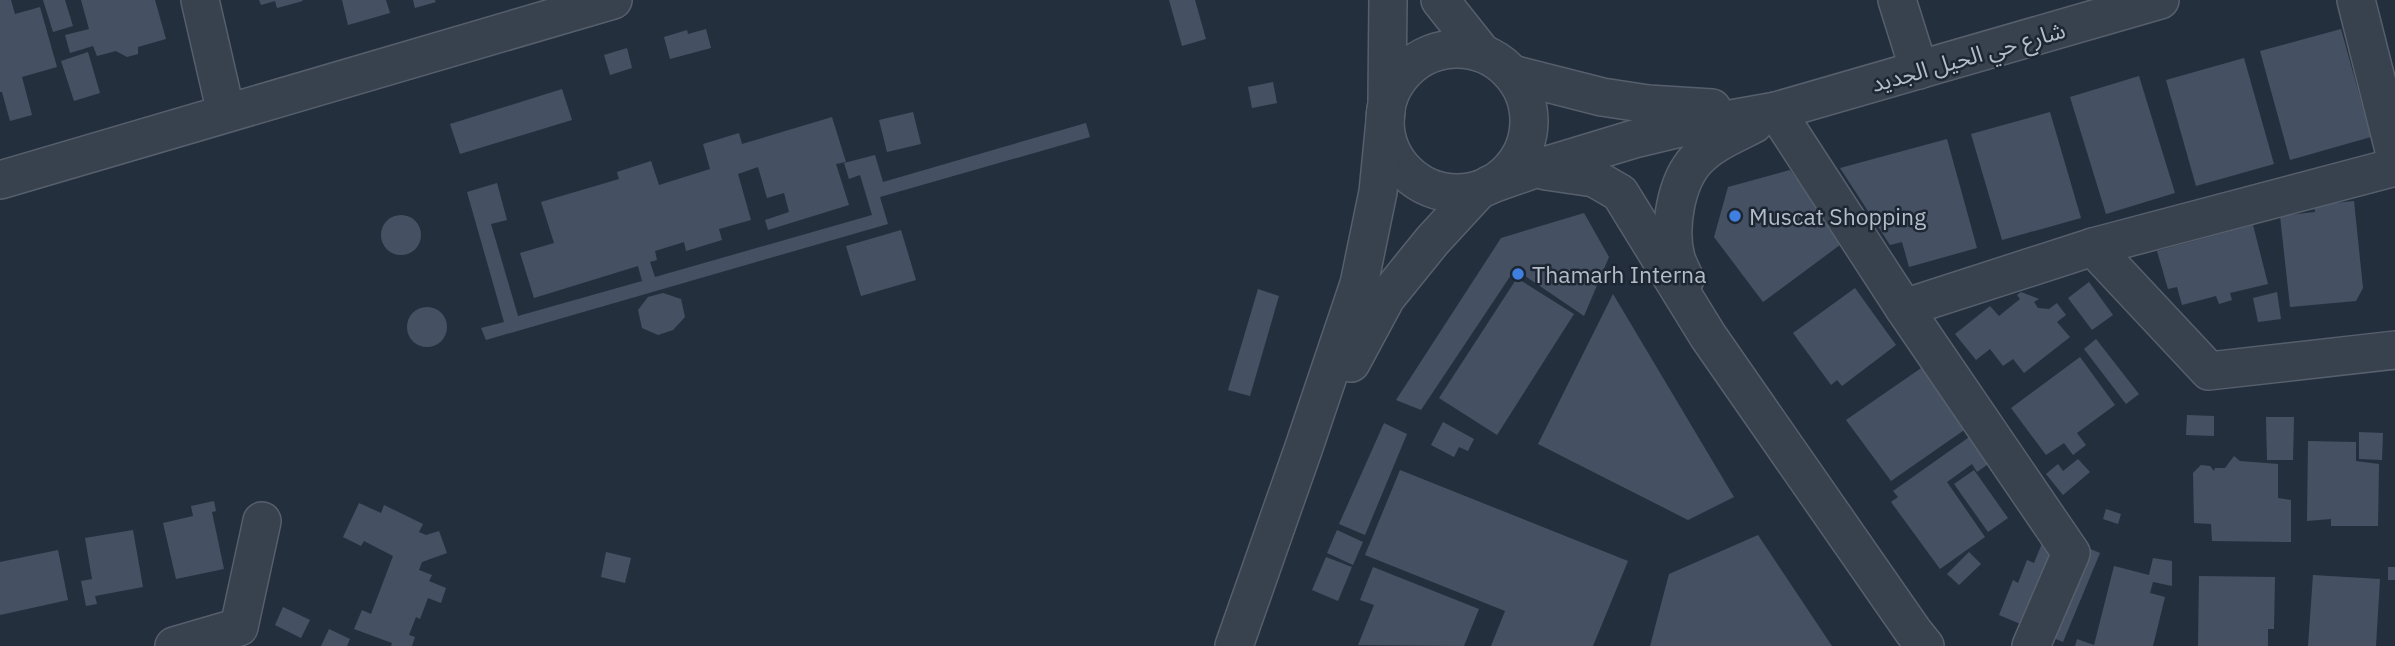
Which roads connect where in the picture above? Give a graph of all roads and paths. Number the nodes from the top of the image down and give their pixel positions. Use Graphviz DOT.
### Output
graph roads {
  1 [pos="200,0"];
  2 [pos="613,0"];
  3 [pos="1388,0"];
  4 [pos="1440,0"];
  5 [pos="1897,0"];
  6 [pos="2160,0"];
  7 [pos="2356,0"];
  8 [pos="1482,53"];
  9 [pos="1919,70"];
  10 [pos="1512,74"];
  11 [pos="1386,108"];
  12 [pos="1776,111"];
  13 [pos="226,113"];
  14 [pos="2395,155"];
  15 [pos="2395,167"];
  16 [pos="1535,169"];
  17 [pos="0,180"];
  18 [pos="1484,188"];
  19 [pos="2093,247"];
  20 [pos="1905,308"];
  21 [pos="1708,335"];
  22 [pos="2395,350"];
  23 [pos="1304,447"];
  24 [pos="262,521"];
  25 [pos="1916,641"];
  26 [pos="174,646"];
  27 [pos="1234,646"];
  28 [pos="2031,646"];
  1 -- 13 [label="street"];
  2 -- 13 [label="street"];
  3 -- 11 [label="street"];
  4 -- 8 [label="street"];
  5 -- 9 [label="street"];
  6 -- 9 [label="street, شارع حي الحيل الجديد"];
  7 -- 14 [label="street"];
  8 -- 10 [label="street"];
  8 -- 11 [label="street"];
  9 -- 12 [label="street, شارع حي الحيل الجديد"];
  10 -- 12 [label="street"];
  10 -- 18 [label="street"];
  11 -- 18 [label="street"];
  11 -- 23 [label="street"];
  12 -- 16 [label="street"];
  12 -- 20 [label="street"];
  12 -- 21 [label="street"];
  13 -- 17 [label="street"];
  15 -- 19 [label="street"];
  16 -- 18 [label="street"];
  16 -- 21 [label="street"];
  18 -- 23 [label="street"];
  19 -- 20 [label="street"];
  19 -- 22 [label="street"];
  20 -- 28 [label="street"];
  21 -- 25 [label="street"];
  23 -- 27 [label="street"];
  24 -- 26 [label="street"];
}
